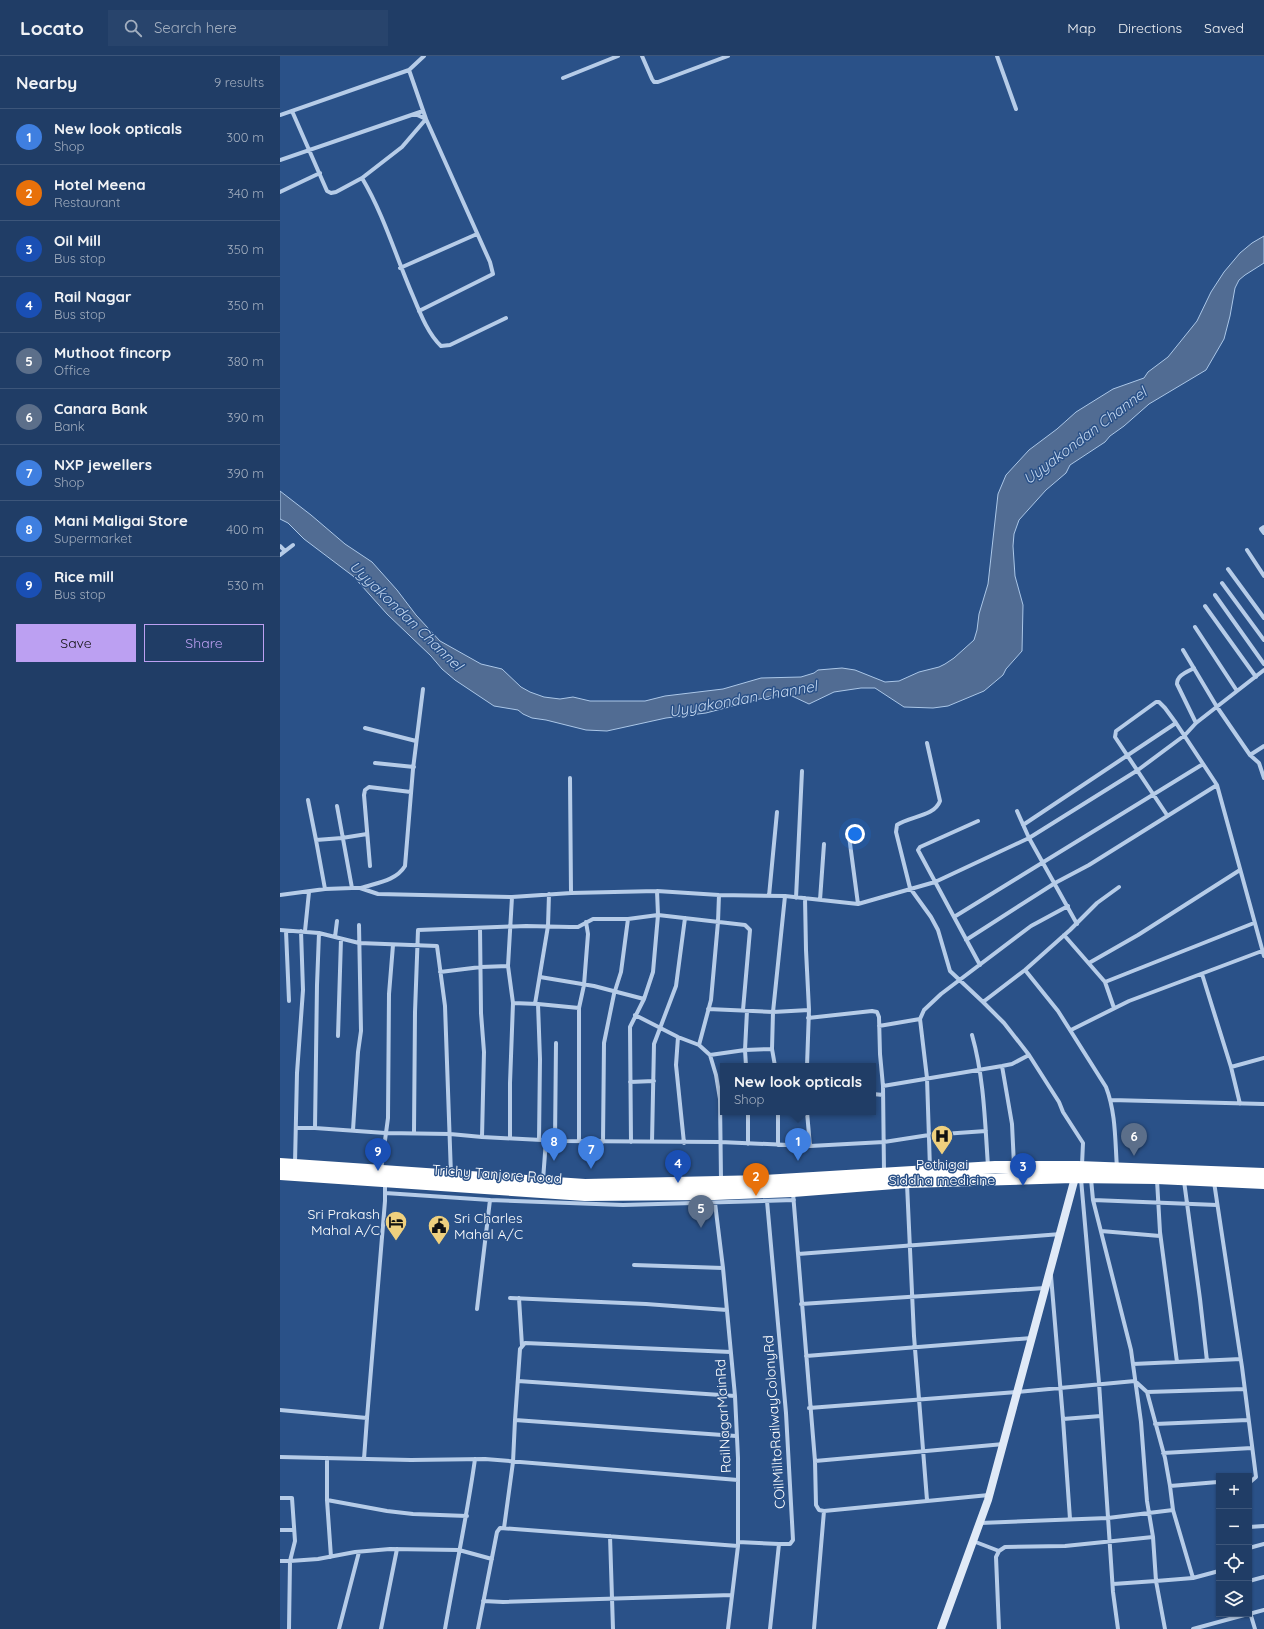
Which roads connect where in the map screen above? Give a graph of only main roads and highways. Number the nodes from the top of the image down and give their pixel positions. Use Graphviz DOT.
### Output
graph roads {
  1 [pos="280,1164"];
  2 [pos="1081,1173"];
  3 [pos="280,1174"];
  4 [pos="1264,1174"];
  5 [pos="384,1182"];
  6 [pos="1264,1183"];
  1 -- 5 [label="highway, Trichy Tanjore Road"];
  2 -- 4 [label="highway, Trichy Tanjore Road"];
  2 -- 5 [label="highway, Trichy Tanjore Road"];
  2 -- 5 [label="highway, Trichy Tanjore Road"];
  2 -- 6 [label="highway, Trichy Tanjore Road"];
  3 -- 5 [label="highway, Trichy Tanjore Road"];
}
